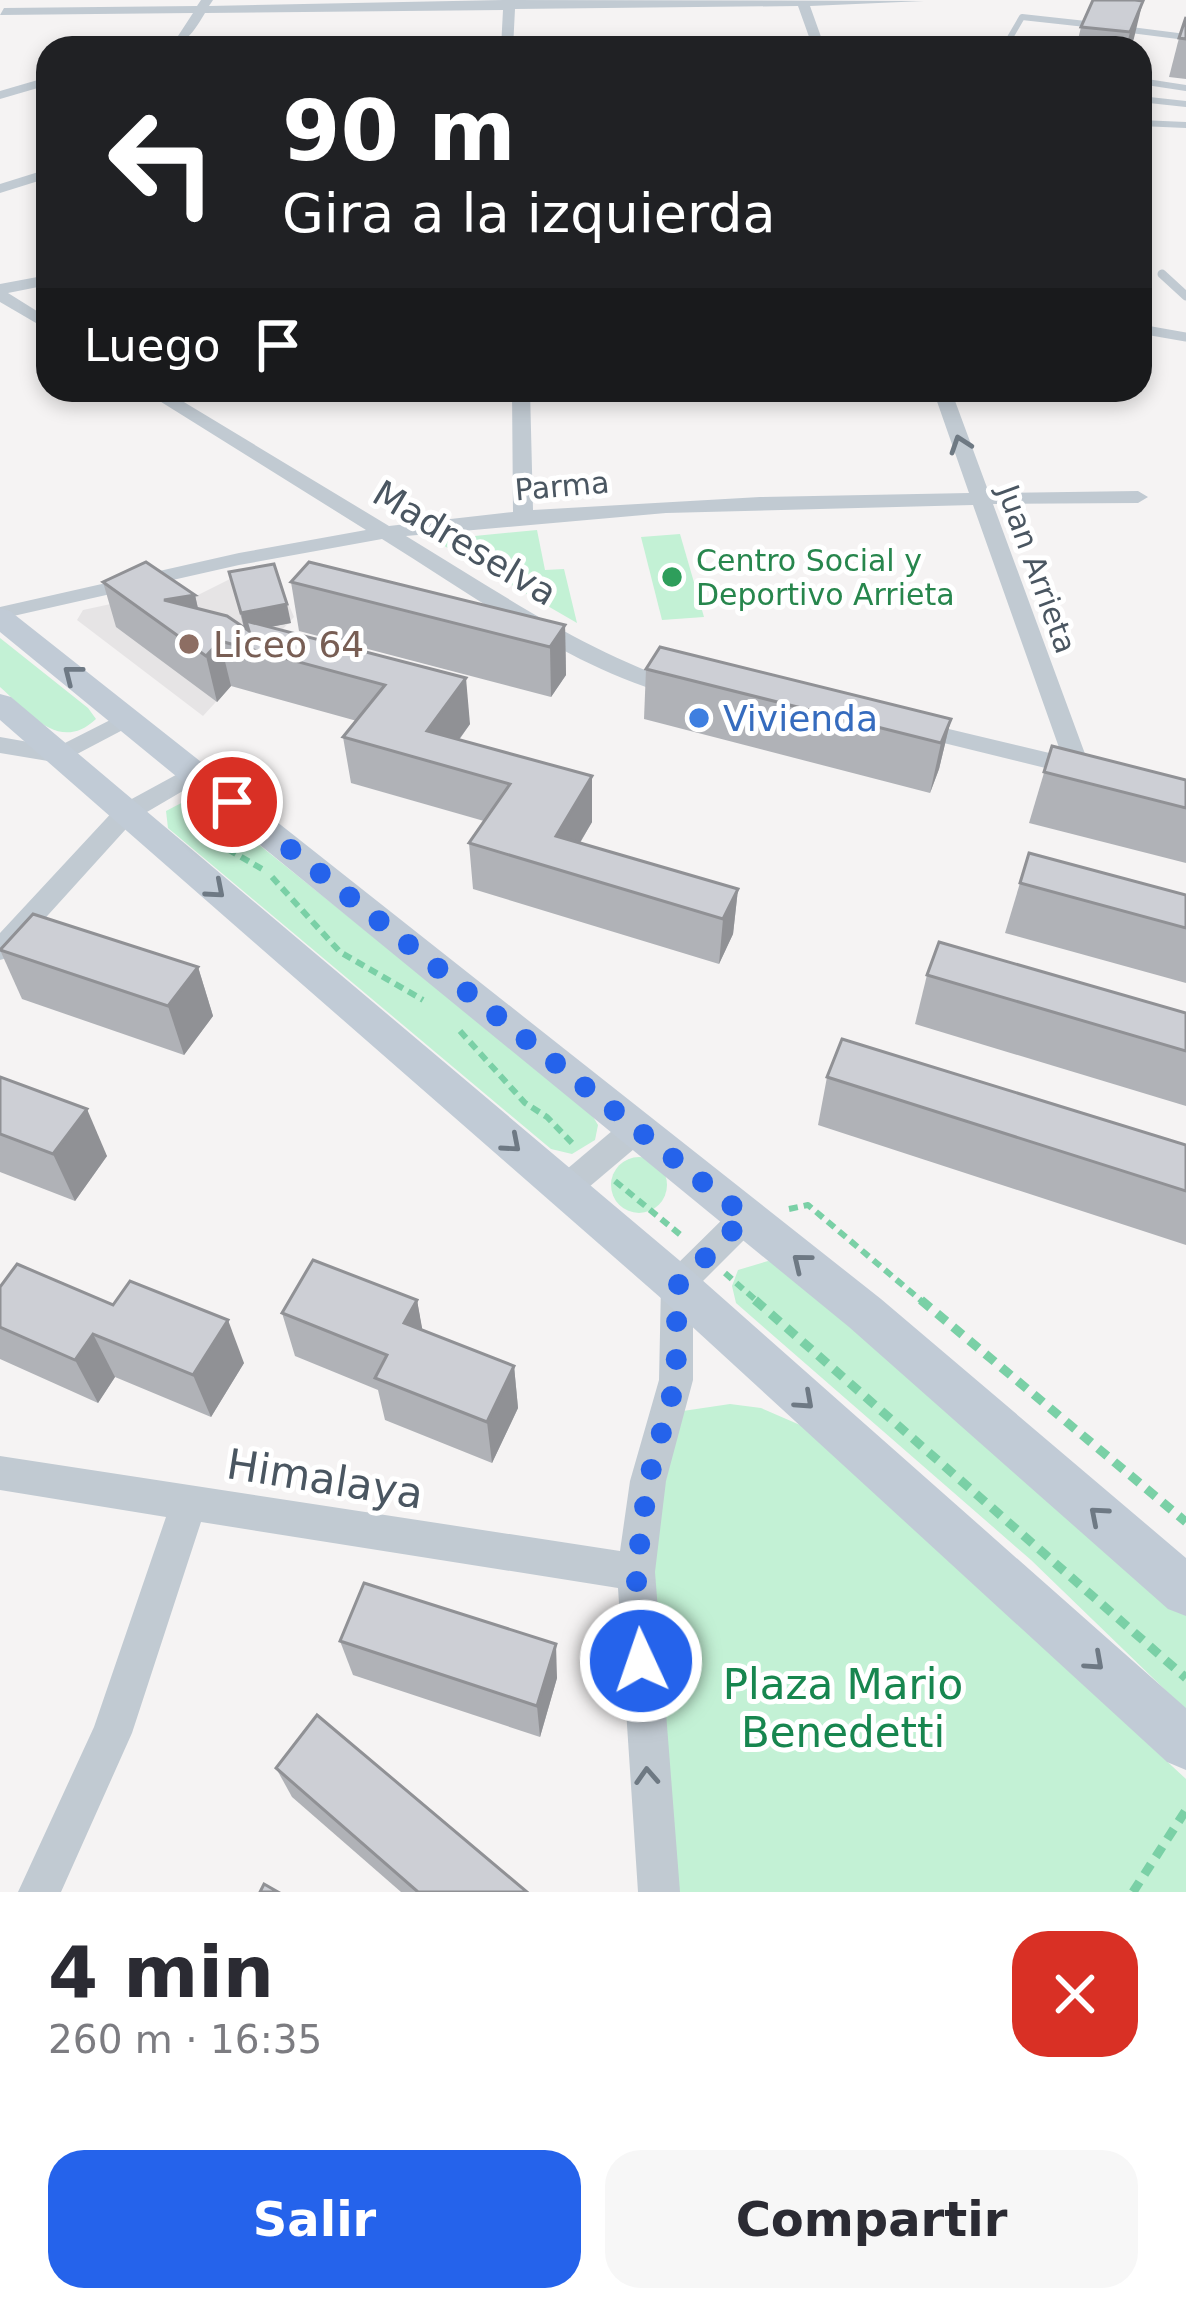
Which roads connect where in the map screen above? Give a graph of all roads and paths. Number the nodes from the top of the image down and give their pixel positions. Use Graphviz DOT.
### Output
graph roads {
  1 [pos="803,1"];
  2 [pos="918,1"];
  3 [pos="509,2"];
  4 [pos="205,4"];
  5 [pos="4,11"];
  6 [pos="185,36"];
  7 [pos="507,36"];
  8 [pos="815,36"];
  9 [pos="1011,36"];
  10 [pos="1186,37"];
  11 [pos="36,84"];
  12 [pos="1152,84"];
  13 [pos="1186,88"];
  14 [pos="0,95"];
  15 [pos="1152,101"];
  16 [pos="1152,108"];
  17 [pos="1186,108"];
  18 [pos="1152,123"];
  19 [pos="1186,125"];
  20 [pos="36,177"];
  21 [pos="0,189"];
  22 [pos="1162,274"];
  23 [pos="36,283"];
  24 [pos="0,292"];
  25 [pos="1186,296"];
  26 [pos="36,318"];
  27 [pos="1152,330"];
  28 [pos="1186,337"];
  29 [pos="171,402"];
  30 [pos="520,402"];
  31 [pos="946,402"];
  32 [pos="1138,496"];
  33 [pos="978,499"];
  34 [pos="524,519"];
  35 [pos="385,533"];
  36 [pos="0,615"];
  37 [pos="698,695"];
  38 [pos="0,704"];
  39 [pos="128,718"];
  40 [pos="883,722"];
  41 [pos="0,746"];
  42 [pos="60,754"];
  43 [pos="196,772"];
  44 [pos="126,813"];
  45 [pos="0,950"];
  46 [pos="636,1129"];
  47 [pos="565,1189"];
  48 [pos="746,1217"];
  49 [pos="677,1286"];
  50 [pos="0,1473"];
  51 [pos="189,1504"];
  52 [pos="1186,1522"];
  53 [pos="636,1572"];
  54 [pos="1186,1592"];
  55 [pos="1186,1743"];
  56 [pos="1186,1810"];
  57 [pos="39,1892"];
  58 [pos="659,1892"];
  59 [pos="1133,1892"];
  1 -- 2 [label="street"];
  1 -- 3 [label="street"];
  1 -- 8 [label="street"];
  3 -- 4 [label="street"];
  3 -- 7 [label="street"];
  4 -- 5 [label="street"];
  4 -- 6 [label="street"];
  9 -- 10 [label="lane"];
  11 -- 14 [label="street"];
  12 -- 13 [label="lane"];
  15 -- 17 [label="lane"];
  16 -- 17 [label="lane"];
  18 -- 19 [label="lane"];
  20 -- 21 [label="street"];
  22 -- 25 [label="lane"];
  23 -- 24 [label="street"];
  24 -- 26 [label="street"];
  27 -- 28 [label="lane"];
  29 -- 35 [label="street, Madreselva"];
  30 -- 34 [label="street"];
  33 -- 31 [label="street, Juan Arrieta, one-way"];
  32 -- 33 [label="street, Parma"];
  33 -- 34 [label="street, Parma"];
  33 -- 40 [label="street, Juan Arrieta"];
  34 -- 35 [label="street, Parma"];
  35 -- 36 [label="street, Parma"];
  35 -- 37 [label="street, Madreselva"];
  39 -- 36 [label="street, one-way"];
  38 -- 42 [label="street"];
  39 -- 42 [label="street"];
  39 -- 43 [label="street"];
  41 -- 42 [label="street"];
  42 -- 44 [label="street"];
  43 -- 44 [label="street"];
  43 -- 46 [label="street"];
  44 -- 45 [label="street"];
  44 -- 47 [label="street, one-way"];
  46 -- 47 [label="street"];
  46 -- 48 [label="street"];
  47 -- 49 [label="street"];
  48 -- 49 [label="street"];
  48 -- 52 [label="path"];
  54 -- 48 [label="street, one-way"];
  49 -- 53 [label="street"];
  49 -- 55 [label="street, one-way"];
  50 -- 51 [label="street, Himalaya"];
  51 -- 53 [label="street, Himalaya"];
  51 -- 57 [label="street"];
  58 -- 53 [label="street, one-way"];
  56 -- 59 [label="path"];
}
